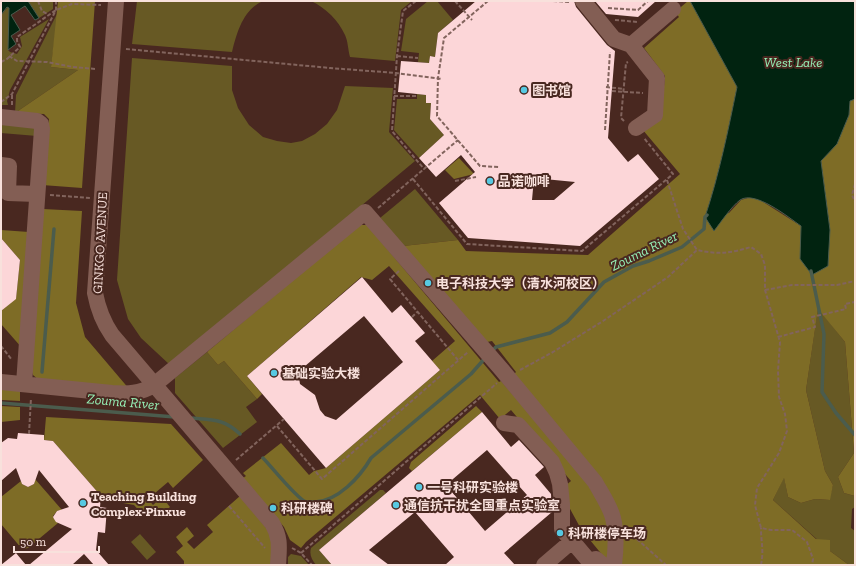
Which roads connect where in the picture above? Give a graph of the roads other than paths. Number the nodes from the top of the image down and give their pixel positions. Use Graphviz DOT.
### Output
graph roads {
  1 [pos="576,1"];
  2 [pos="108,3"];
  3 [pos="673,9"];
  4 [pos="631,45"];
  5 [pos="1,117"];
  6 [pos="636,128"];
  7 [pos="1,165"];
  8 [pos="37,194"];
  9 [pos="1,382"];
  10 [pos="154,385"];
  11 [pos="28,390"];
  12 [pos="504,423"];
  13 [pos="572,541"];
  14 [pos="278,565"];
  15 [pos="544,565"];
  16 [pos="603,565"];
  17 [pos="614,565"];
  1 -- 4 [label="street"];
  2 -- 10 [label="street, GINKGO AVENUE"];
  3 -- 4 [label="street"];
  4 -- 6 [label="street"];
  5 -- 8 [label="street"];
  7 -- 8 [label="street"];
  8 -- 11 [label="street"];
  9 -- 11 [label="street"];
  10 -- 11 [label="street"];
  10 -- 14 [label="street, GINKGO AVENUE"];
  10 -- 17 [label="street"];
  12 -- 13 [label="street"];
  13 -- 15 [label="street"];
  13 -- 16 [label="street"];
}
